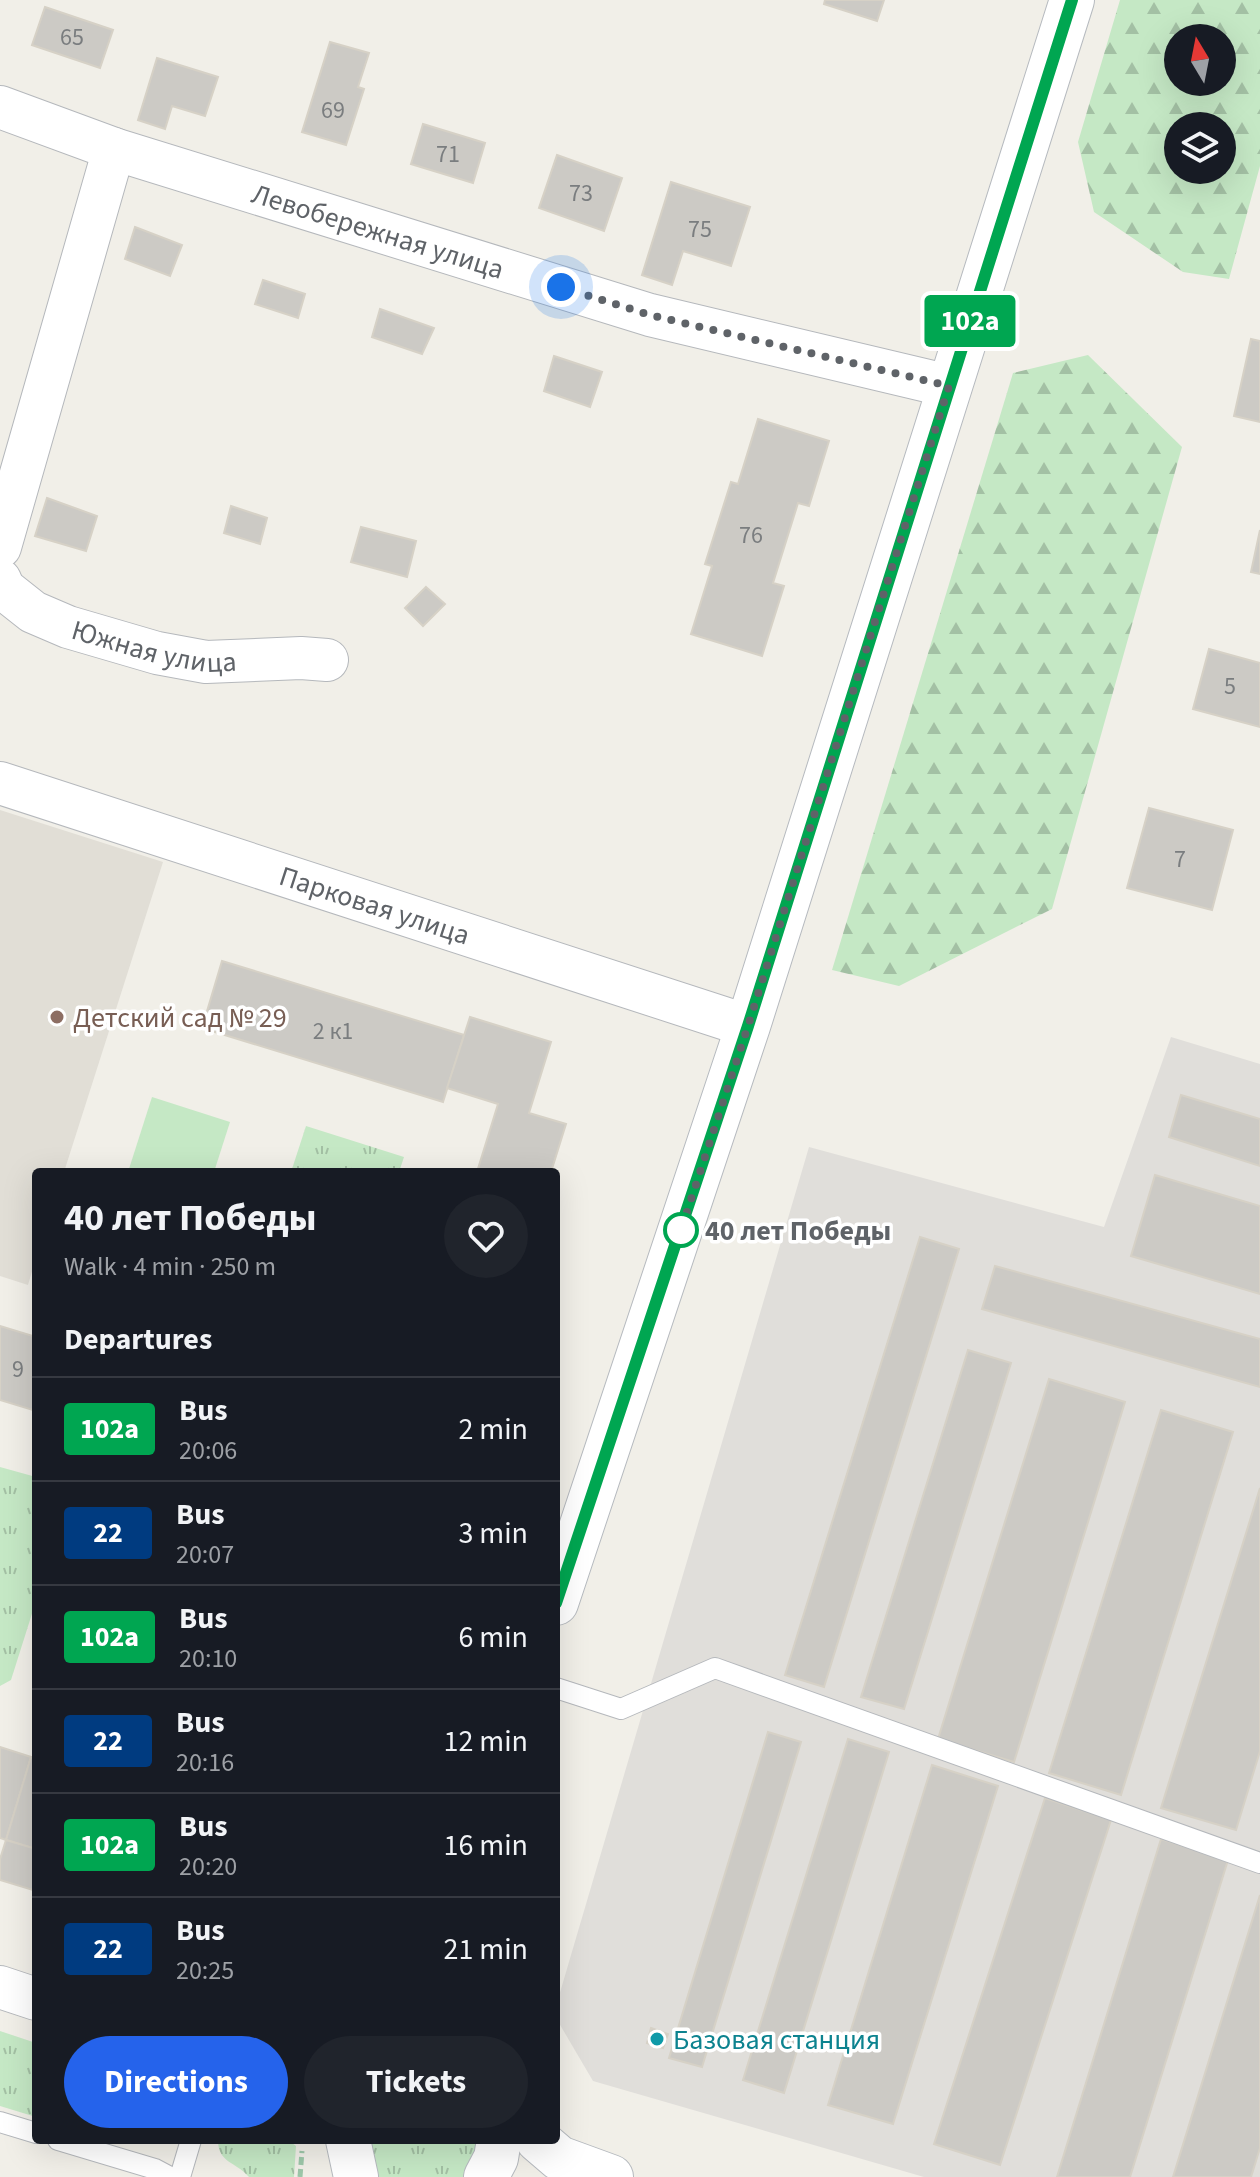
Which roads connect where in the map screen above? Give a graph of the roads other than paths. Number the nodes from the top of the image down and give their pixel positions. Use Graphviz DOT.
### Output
graph roads {
  1 [pos="1072,0"];
  2 [pos="0,107"];
  3 [pos="114,149"];
  4 [pos="949,386"];
  5 [pos="0,547"];
  6 [pos="0,580"];
  7 [pos="327,660"];
  8 [pos="0,783"];
  9 [pos="748,1026"];
  10 [pos="560,1591"];
  11 [pos="560,1689"];
  12 [pos="1260,1863"];
  13 [pos="0,1987"];
  14 [pos="32,1998"];
  15 [pos="0,2122"];
  16 [pos="32,2132"];
  17 [pos="71,2144"];
  18 [pos="190,2144"];
  19 [pos="498,2144"];
  20 [pos="543,2144"];
  21 [pos="170,2177"];
  22 [pos="180,2177"];
  23 [pos="486,2177"];
  24 [pos="611,2177"];
  1 -- 4 [label="main road"];
  2 -- 3 [label="street, Левобережная улица"];
  3 -- 4 [label="street, Левобережная улица"];
  3 -- 5 [label="street"];
  4 -- 9 [label="main road"];
  6 -- 7 [label="street, Южная улица"];
  8 -- 9 [label="street, Парковая улица"];
  9 -- 10 [label="main road"];
  11 -- 12 [label="lane"];
  13 -- 14 [label="street"];
  15 -- 16 [label="lane"];
  17 -- 21 [label="lane"];
  18 -- 22 [label="lane"];
  19 -- 23 [label="main road"];
  20 -- 24 [label="main road"];
}
